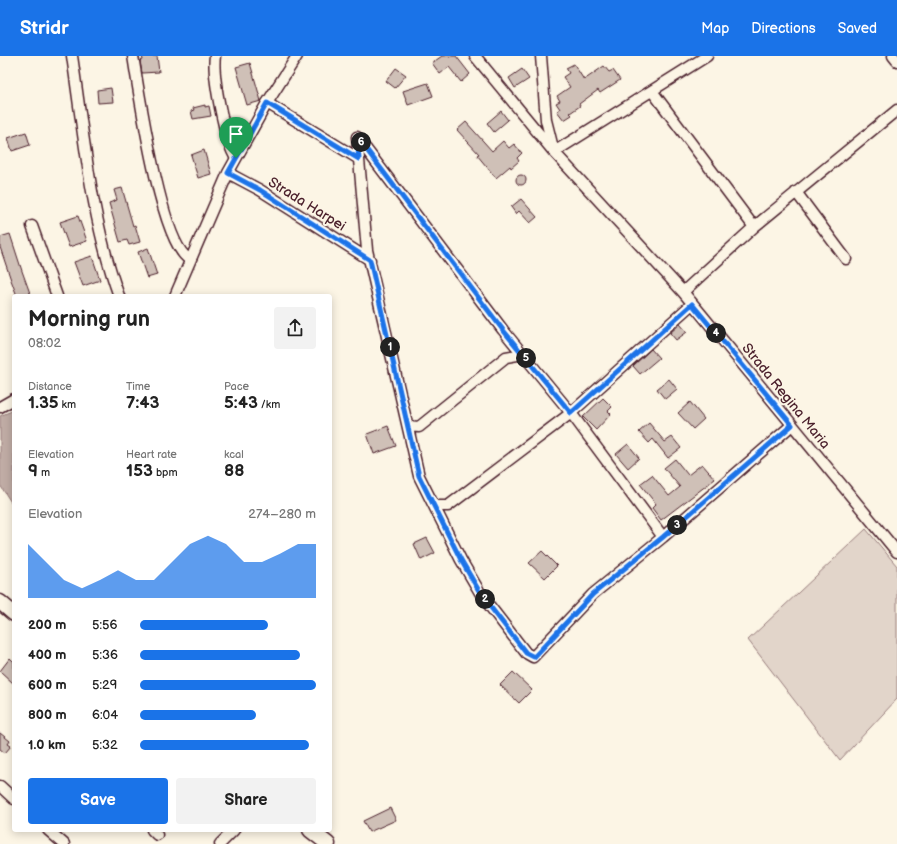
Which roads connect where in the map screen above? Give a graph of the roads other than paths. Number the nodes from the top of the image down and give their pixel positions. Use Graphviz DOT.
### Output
graph roads {
  1 [pos="72,56"];
  2 [pos="133,56"];
  3 [pos="215,56"];
  4 [pos="297,56"];
  5 [pos="475,56"];
  6 [pos="541,56"];
  7 [pos="707,56"];
  8 [pos="893,56"];
  9 [pos="897,61"];
  10 [pos="652,91"];
  11 [pos="267,103"];
  12 [pos="897,110"];
  13 [pos="554,152"];
  14 [pos="236,158"];
  15 [pos="359,159"];
  16 [pos="228,173"];
  17 [pos="796,192"];
  18 [pos="32,226"];
  19 [pos="754,227"];
  20 [pos="189,259"];
  21 [pos="846,259"];
  22 [pos="370,260"];
  23 [pos="683,292"];
  24 [pos="56,294"];
  25 [pos="118,294"];
  26 [pos="176,294"];
  27 [pos="692,304"];
  28 [pos="523,354"];
  29 [pos="12,400"];
  30 [pos="0,407"];
  31 [pos="571,413"];
  32 [pos="792,425"];
  33 [pos="408,426"];
  34 [pos="435,506"];
  35 [pos="663,537"];
  36 [pos="897,552"];
  37 [pos="0,602"];
  38 [pos="12,612"];
  39 [pos="0,786"];
  40 [pos="12,797"];
  41 [pos="50,832"];
  42 [pos="232,832"];
  43 [pos="313,832"];
  44 [pos="64,844"];
  45 [pos="220,844"];
  46 [pos="328,844"];
  1 -- 25 [label="street"];
  2 -- 20 [label="street"];
  3 -- 14 [label="street"];
  4 -- 11 [label="street"];
  5 -- 13 [label="street"];
  6 -- 13 [label="street, Strada Regina Maria"];
  7 -- 10 [label="street"];
  8 -- 9 [label="street"];
  10 -- 13 [label="street"];
  10 -- 19 [label="street"];
  11 -- 14 [label="street"];
  11 -- 15 [label="street"];
  12 -- 17 [label="street"];
  13 -- 23 [label="street, Strada Regina Maria"];
  14 -- 16 [label="street"];
  15 -- 22 [label="street"];
  15 -- 28 [label="street"];
  16 -- 20 [label="street"];
  16 -- 22 [label="street, Strada Harpei"];
  17 -- 19 [label="street"];
  17 -- 21 [label="street"];
  18 -- 24 [label="street"];
  19 -- 23 [label="street"];
  20 -- 26 [label="street"];
  22 -- 33 [label="street"];
  23 -- 27 [label="street, Strada Regina Maria"];
  27 -- 31 [label="street"];
  27 -- 32 [label="street, Strada Regina Maria"];
  28 -- 31 [label="street"];
  28 -- 33 [label="street"];
  29 -- 30 [label="street"];
  31 -- 34 [label="street"];
  31 -- 35 [label="street"];
  32 -- 35 [label="street"];
  32 -- 36 [label="street, Strada Regina Maria"];
  33 -- 34 [label="street"];
  34 -- 35 [label="street"];
  37 -- 38 [label="street"];
  39 -- 40 [label="street"];
  41 -- 44 [label="street"];
  42 -- 45 [label="street"];
  43 -- 46 [label="street"];
}
